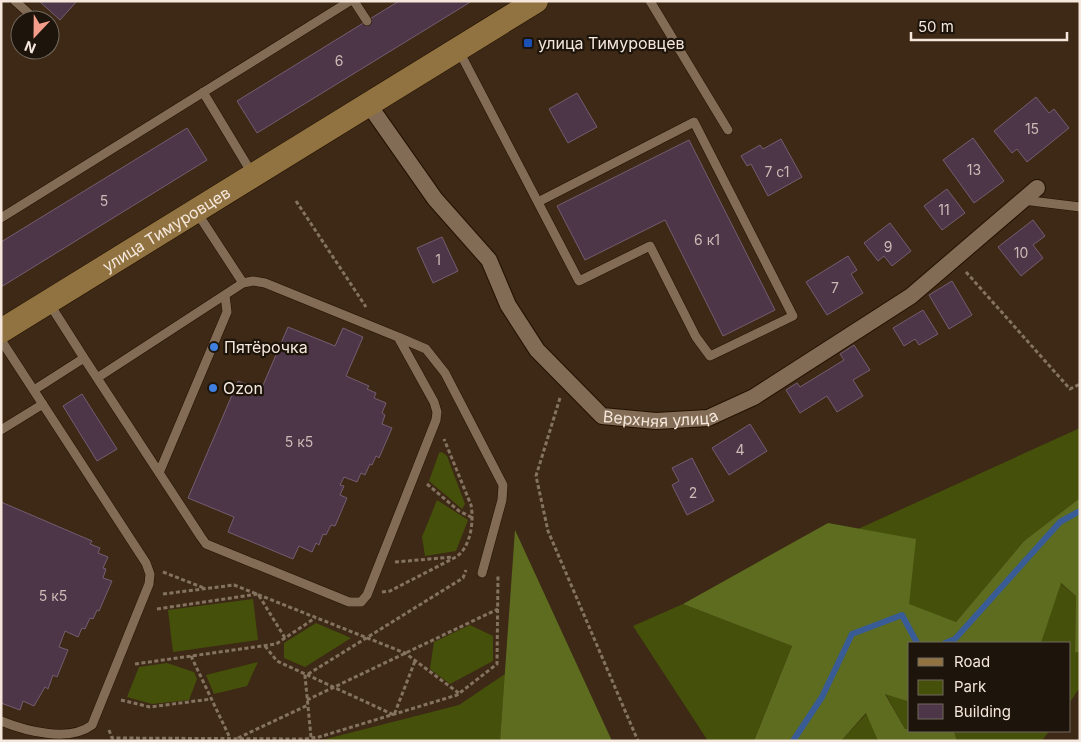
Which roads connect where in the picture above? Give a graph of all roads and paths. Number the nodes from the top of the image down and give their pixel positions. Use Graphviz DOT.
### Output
graph roads {
  1 [pos="15,1"];
  2 [pos="350,1"];
  3 [pos="354,1"];
  4 [pos="536,1"];
  5 [pos="650,1"];
  6 [pos="25,10"];
  7 [pos="367,21"];
  8 [pos="458,49"];
  9 [pos="203,92"];
  10 [pos="369,105"];
  11 [pos="728,130"];
  12 [pos="253,176"];
  13 [pos="1037,188"];
  14 [pos="1023,200"];
  15 [pos="296,201"];
  16 [pos="538,202"];
  17 [pos="1080,207"];
  18 [pos="196,211"];
  19 [pos="1,218"];
  20 [pos="954,259"];
  21 [pos="244,283"];
  22 [pos="225,295"];
  23 [pos="48,302"];
  24 [pos="362,323"];
  25 [pos="1,331"];
  26 [pos="398,337"];
  27 [pos="1,340"];
  28 [pos="84,358"];
  29 [pos="97,378"];
  30 [pos="566,379"];
  31 [pos="1080,384"];
  32 [pos="34,390"];
  33 [pos="43,404"];
  34 [pos="436,420"];
  35 [pos="1,430"];
  36 [pos="159,473"];
  37 [pos="424,482"];
  38 [pos="473,518"];
  39 [pos="490,544"];
  40 [pos="456,557"];
  41 [pos="393,562"];
  42 [pos="147,566"];
  43 [pos="482,574"];
  44 [pos="204,588"];
  45 [pos="381,592"];
  46 [pos="163,594"];
  47 [pos="258,594"];
  48 [pos="157,608"];
  49 [pos="498,609"];
  50 [pos="316,618"];
  51 [pos="285,638"];
  52 [pos="367,638"];
  53 [pos="265,646"];
  54 [pos="405,653"];
  55 [pos="191,656"];
  56 [pos="415,661"];
  57 [pos="135,664"];
  58 [pos="308,674"];
  59 [pos="335,687"];
  60 [pos="460,694"];
  61 [pos="211,699"];
  62 [pos="121,700"];
  63 [pos="307,700"];
  64 [pos="308,705"];
  65 [pos="394,714"];
  66 [pos="1,720"];
  67 [pos="109,730"];
  68 [pos="230,738"];
  69 [pos="237,738"];
  70 [pos="311,738"];
  71 [pos="638,741"];
  1 -- 6 [label="lane"];
  2 -- 9 [label="lane"];
  3 -- 7 [label="lane"];
  4 -- 8 [label="street, улица Тимуровцев"];
  5 -- 11 [label="lane"];
  8 -- 10 [label="street, улица Тимуровцев"];
  8 -- 16 [label="lane"];
  9 -- 12 [label="lane"];
  9 -- 19 [label="lane"];
  10 -- 12 [label="street, улица Тимуровцев"];
  10 -- 30 [label="street, Верхняя улица"];
  12 -- 18 [label="street, улица Тимуровцев"];
  13 -- 14 [label="street, Верхняя улица"];
  14 -- 17 [label="lane"];
  14 -- 20 [label="street, Верхняя улица"];
  15 -- 24 [label="path"];
  16 -- 16 [label="lane"];
  18 -- 21 [label="lane"];
  18 -- 23 [label="street, улица Тимуровцев"];
  20 -- 30 [label="street, Верхняя улица"];
  20 -- 31 [label="path"];
  21 -- 22 [label="lane"];
  21 -- 24 [label="lane"];
  22 -- 29 [label="lane"];
  22 -- 36 [label="lane"];
  23 -- 25 [label="street, улица Тимуровцев"];
  23 -- 28 [label="lane"];
  24 -- 26 [label="lane"];
  26 -- 34 [label="lane"];
  26 -- 39 [label="lane"];
  27 -- 32 [label="lane"];
  28 -- 29 [label="lane"];
  28 -- 32 [label="lane"];
  29 -- 36 [label="lane"];
  30 -- 71 [label="path"];
  32 -- 33 [label="lane"];
  33 -- 35 [label="lane"];
  33 -- 42 [label="lane"];
  34 -- 36 [label="lane"];
  34 -- 38 [label="path"];
  37 -- 38 [label="path"];
  38 -- 40 [label="path"];
  39 -- 43 [label="lane"];
  39 -- 49 [label="path"];
  39 -- 52 [label="path"];
  40 -- 41 [label="path"];
  40 -- 45 [label="path"];
  42 -- 44 [label="path"];
  42 -- 66 [label="lane"];
  44 -- 46 [label="path"];
  44 -- 47 [label="path"];
  47 -- 48 [label="path"];
  47 -- 50 [label="path"];
  47 -- 51 [label="path"];
  49 -- 54 [label="path"];
  49 -- 60 [label="path"];
  50 -- 51 [label="path"];
  50 -- 52 [label="path"];
  51 -- 53 [label="path"];
  52 -- 54 [label="path"];
  52 -- 58 [label="path"];
  53 -- 55 [label="path"];
  53 -- 58 [label="path"];
  54 -- 56 [label="path"];
  54 -- 59 [label="path"];
  55 -- 57 [label="path"];
  55 -- 61 [label="path"];
  56 -- 60 [label="path"];
  56 -- 65 [label="path"];
  58 -- 59 [label="path"];
  58 -- 63 [label="path"];
  59 -- 63 [label="path"];
  59 -- 65 [label="path"];
  60 -- 65 [label="path"];
  61 -- 62 [label="path"];
  61 -- 68 [label="path"];
  63 -- 64 [label="path"];
  64 -- 69 [label="path"];
  64 -- 70 [label="path"];
  65 -- 70 [label="path"];
  67 -- 68 [label="path"];
  68 -- 69 [label="path"];
  69 -- 70 [label="path"];
}
